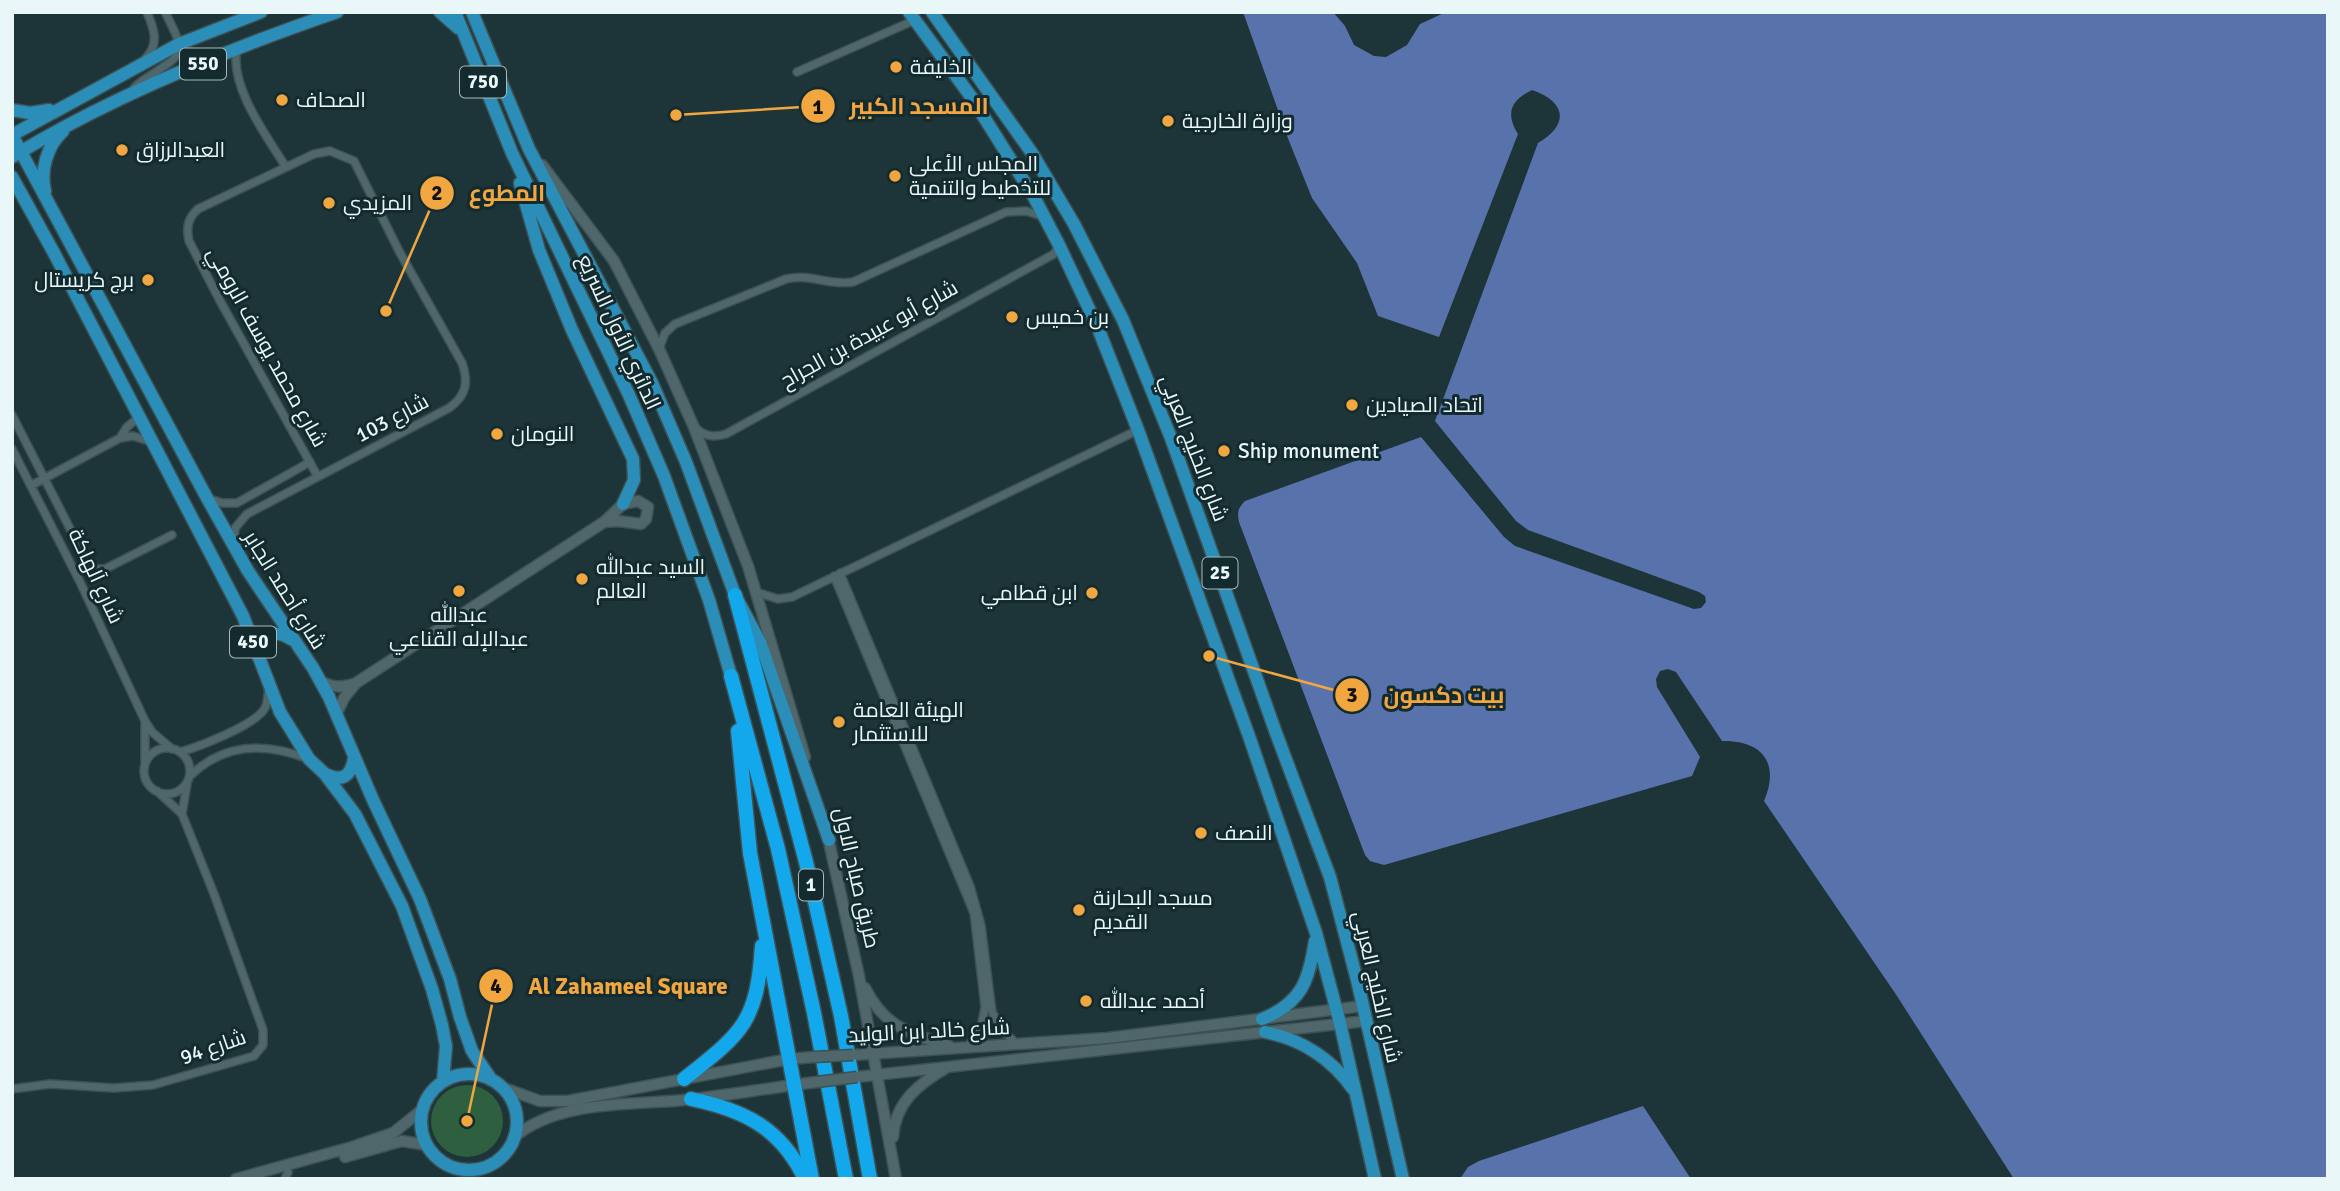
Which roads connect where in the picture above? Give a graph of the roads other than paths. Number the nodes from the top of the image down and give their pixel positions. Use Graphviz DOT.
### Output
graph roads {
  1 [pos="147,12"];
  2 [pos="165,12"];
  3 [pos="261,12"];
  4 [pos="337,12"];
  5 [pos="440,12"];
  6 [pos="455,12"];
  7 [pos="932,12"];
  8 [pos="474,15"];
  9 [pos="913,16"];
  10 [pos="464,35"];
  11 [pos="179,44"];
  12 [pos="237,49"];
  13 [pos="139,65"];
  14 [pos="797,72"];
  15 [pos="129,96"];
  16 [pos="60,107"];
  17 [pos="12,110"];
  18 [pos="73,123"];
  19 [pos="12,135"];
  20 [pos="529,149"];
  21 [pos="512,153"];
  22 [pos="16,154"];
  23 [pos="286,167"];
  24 [pos="12,177"];
  25 [pos="12,195"];
  26 [pos="47,202"];
  27 [pos="29,209"];
  28 [pos="1046,218"];
  29 [pos="1059,245"];
  30 [pos="659,349"];
  31 [pos="466,386"];
  32 [pos="149,394"];
  33 [pos="132,405"];
  34 [pos="12,415"];
  35 [pos="139,417"];
  36 [pos="165,421"];
  37 [pos="693,425"];
  38 [pos="1138,430"];
  39 [pos="120,438"];
  40 [pos="152,442"];
  41 [pos="12,449"];
  42 [pos="310,462"];
  43 [pos="318,477"];
  44 [pos="45,478"];
  45 [pos="32,485"];
  46 [pos="207,498"];
  47 [pos="623,504"];
  48 [pos="604,522"];
  49 [pos="172,535"];
  50 [pos="234,547"];
  51 [pos="837,574"];
  52 [pos="756,592"];
  53 [pos="735,595"];
  54 [pos="292,639"];
  55 [pos="259,658"];
  56 [pos="731,677"];
  57 [pos="320,680"];
  58 [pos="356,683"];
  59 [pos="269,685"];
  60 [pos="735,695"];
  61 [pos="337,713"];
  62 [pos="145,721"];
  63 [pos="176,750"];
  64 [pos="354,758"];
  65 [pos="309,759"];
  66 [pos="144,768"];
  67 [pos="324,773"];
  68 [pos="188,779"];
  69 [pos="157,791"];
  70 [pos="182,814"];
  71 [pos="829,840"];
  72 [pos="763,923"];
  73 [pos="1316,933"];
  74 [pos="859,976"];
  75 [pos="988,1006"];
  76 [pos="1363,1006"];
  77 [pos="1337,1010"];
  78 [pos="460,1017"];
  79 [pos="1366,1021"];
  80 [pos="1340,1023"];
  81 [pos="442,1025"];
  82 [pos="1264,1026"];
  83 [pos="1018,1045"];
  84 [pos="955,1048"];
  85 [pos="967,1048"];
  86 [pos="874,1053"];
  87 [pos="789,1059"];
  88 [pos="951,1065"];
  89 [pos="878,1074"];
  90 [pos="684,1079"];
  91 [pos="443,1082"];
  92 [pos="496,1083"];
  93 [pos="794,1085"];
  94 [pos="12,1089"];
  95 [pos="1356,1093"];
  96 [pos="691,1099"];
  97 [pos="423,1110"];
  98 [pos="513,1138"];
  99 [pos="427,1145"];
  100 [pos="892,1154"];
  101 [pos="496,1161"];
  102 [pos="452,1167"];
  103 [pos="286,1176"];
  104 [pos="236,1179"];
  105 [pos="265,1179"];
  106 [pos="458,1179"];
  107 [pos="489,1179"];
  108 [pos="805,1179"];
  109 [pos="812,1179"];
  110 [pos="846,1179"];
  111 [pos="870,1179"];
  112 [pos="896,1179"];
  113 [pos="1375,1179"];
  114 [pos="1403,1179"];
  1 -- 13 [label="street"];
  2 -- 11 [label="street"];
  3 -- 11 [label="main road, 550"];
  4 -- 12 [label="main road, 550"];
  5 -- 10 [label="main road"];
  6 -- 10 [label="main road, الدائري الأول السريع / 750"];
  7 -- 76 [label="main road, شارع الخليج العربي / 25"];
  8 -- 20 [label="main road, الدائري الأول السريع / 750"];
  9 -- 14 [label="street"];
  9 -- 28 [label="main road, شارع الخليج العربي / 25"];
  10 -- 21 [label="main road, الدائري الأول السريع / 750"];
  11 -- 13 [label="main road, 550"];
  11 -- 15 [label="street"];
  12 -- 15 [label="main road, 550"];
  12 -- 23 [label="street"];
  13 -- 16 [label="main road, 550"];
  15 -- 18 [label="main road, 550"];
  16 -- 17 [label="main road"];
  16 -- 19 [label="main road, 550"];
  18 -- 22 [label="main road, 550"];
  18 -- 26 [label="main road"];
  19 -- 22 [label="main road, شارع أحمد الجابر / 450"];
  20 -- 30 [label="main road, الدائري الأول السريع / 750"];
  20 -- 53 [label="main road, الدائري الأول السريع / 1"];
  21 -- 47 [label="main road"];
  21 -- 56 [label="main road, الدائري الأول السريع / 1"];
  22 -- 26 [label="main road, شارع أحمد الجابر / 450"];
  23 -- 31 [label="street, شارع محمد يوسف الرومي"];
  23 -- 42 [label="street, شارع محمد يوسف الرومي"];
  24 -- 27 [label="main road, شارع أحمد الجابر / 450"];
  25 -- 27 [label="main road"];
  26 -- 32 [label="main road, شارع أحمد الجابر / 450"];
  27 -- 33 [label="main road, شارع أحمد الجابر / 450"];
  28 -- 29 [label="main road, شارع الخليج العربي / 25"];
  28 -- 30 [label="street"];
  29 -- 37 [label="street, شارع أبو عبيدة بن الجراح"];
  29 -- 38 [label="main road, شارع الخليج العربي / 25"];
  30 -- 37 [label="main road, الدائري الأول السريع / 750"];
  31 -- 43 [label="street, شارع 103"];
  32 -- 33 [label="main road"];
  32 -- 36 [label="main road, شارع أحمد الجابر / 450"];
  33 -- 35 [label="main road, شارع أحمد الجابر / 450"];
  34 -- 44 [label="street"];
  35 -- 36 [label="main road"];
  35 -- 39 [label="street"];
  35 -- 40 [label="main road, شارع أحمد الجابر / 450"];
  36 -- 46 [label="main road, شارع أحمد الجابر / 450"];
  37 -- 52 [label="main road, الدائري الأول السريع / 750"];
  38 -- 51 [label="street"];
  38 -- 73 [label="main road, شارع الخليج العربي / 25"];
  39 -- 40 [label="street"];
  39 -- 44 [label="street"];
  40 -- 55 [label="main road, شارع أحمد الجابر / 450"];
  41 -- 45 [label="street, شارع آلهاكة"];
  42 -- 43 [label="street, شارع محمد يوسف الرومي"];
  42 -- 46 [label="street"];
  43 -- 50 [label="street, شارع 103"];
  44 -- 45 [label="street"];
  44 -- 49 [label="street"];
  45 -- 62 [label="street, شارع آلهاكة"];
  46 -- 50 [label="main road, شارع أحمد الجابر / 450"];
  47 -- 48 [label="main road"];
  47 -- 48 [label="main road"];
  48 -- 58 [label="main road"];
  50 -- 54 [label="main road, شارع أحمد الجابر / 450"];
  51 -- 52 [label="street"];
  51 -- 75 [label="street"];
  52 -- 71 [label="main road, طريق صباح الاول / 750"];
  53 -- 71 [label="main road, الدائري الأول السريع"];
  53 -- 111 [label="highway, 1"];
  54 -- 55 [label="main road"];
  54 -- 57 [label="main road, شارع أحمد الجابر / 450"];
  55 -- 59 [label="main road, شارع أحمد الجابر / 450"];
  56 -- 60 [label="highway, 1"];
  57 -- 58 [label="main road"];
  57 -- 61 [label="main road, شارع أحمد الجابر / 450"];
  58 -- 61 [label="main road"];
  59 -- 63 [label="street"];
  59 -- 65 [label="main road, شارع أحمد الجابر / 450"];
  60 -- 72 [label="highway"];
  60 -- 110 [label="highway, 1"];
  61 -- 64 [label="main road, شارع أحمد الجابر / 450"];
  62 -- 63 [label="street, شارع آلهاكة"];
  62 -- 66 [label="street, شارع آلهاكة"];
  63 -- 66 [label="street"];
  63 -- 68 [label="street"];
  64 -- 67 [label="main road"];
  64 -- 78 [label="main road, شارع أحمد الجابر / 450"];
  65 -- 67 [label="main road, شارع أحمد الجابر / 450"];
  65 -- 68 [label="street"];
  66 -- 69 [label="street"];
  67 -- 81 [label="main road, شارع أحمد الجابر / 450"];
  68 -- 69 [label="street"];
  68 -- 70 [label="street"];
  69 -- 70 [label="street, شارع 94"];
  70 -- 94 [label="street, شارع 94"];
  71 -- 74 [label="main road, طريق صباح الاول / 750"];
  72 -- 87 [label="highway"];
  72 -- 90 [label="highway"];
  73 -- 77 [label="main road, شارع الخليج العربي / 25"];
  73 -- 82 [label="main road"];
  74 -- 84 [label="main road"];
  74 -- 86 [label="main road, طريق صباح الاول / 750"];
  75 -- 83 [label="street"];
  75 -- 85 [label="street"];
  76 -- 77 [label="main road, شارع خالد ابن الوليد"];
  76 -- 79 [label="main road, شارع الخليج العربي / 25"];
  77 -- 80 [label="main road, شارع الخليج العربي / 25"];
  77 -- 82 [label="main road, شارع خالد ابن الوليد"];
  78 -- 81 [label="main road"];
  78 -- 92 [label="main road, شارع أحمد الجابر / 450"];
  79 -- 80 [label="main road, شارع خالد ابن الوليد"];
  79 -- 114 [label="main road, شارع الخليج العربي / 25"];
  80 -- 82 [label="main road, شارع خالد ابن الوليد"];
  80 -- 95 [label="main road, شارع الخليج العربي / 25"];
  81 -- 91 [label="main road, شارع أحمد الجابر / 450"];
  82 -- 83 [label="main road, شارع خالد ابن الوليد"];
  82 -- 88 [label="main road, شارع خالد ابن الوليد"];
  82 -- 95 [label="main road"];
  83 -- 85 [label="main road, شارع خالد ابن الوليد"];
  84 -- 85 [label="main road, شارع خالد ابن الوليد"];
  84 -- 86 [label="main road, شارع خالد ابن الوليد"];
  86 -- 87 [label="main road, شارع خالد ابن الوليد, bridge"];
  86 -- 89 [label="main road, طريق صباح الاول / 750"];
  87 -- 90 [label="main road, شارع خالد ابن الوليد"];
  87 -- 93 [label="highway"];
  88 -- 89 [label="main road, شارع خالد ابن الوليد"];
  88 -- 100 [label="main road"];
  89 -- 93 [label="main road, شارع خالد ابن الوليد, bridge"];
  89 -- 100 [label="main road, طريق صباح الاول / 750"];
  90 -- 92 [label="main road, شارع خالد ابن الوليد"];
  91 -- 92 [label="main road"];
  91 -- 97 [label="main road"];
  92 -- 98 [label="main road, 450"];
  93 -- 96 [label="main road, شارع خالد ابن الوليد"];
  93 -- 109 [label="highway"];
  95 -- 113 [label="main road, شارع الخليج العربي / 25"];
  96 -- 98 [label="main road, شارع خالد ابن الوليد"];
  96 -- 108 [label="highway"];
  97 -- 99 [label="main road"];
  97 -- 104 [label="main road"];
  98 -- 101 [label="main road"];
  99 -- 102 [label="main road"];
  99 -- 103 [label="main road"];
  100 -- 112 [label="main road, طريق صباح الاول / 750"];
  101 -- 102 [label="main road"];
  101 -- 107 [label="main road"];
  102 -- 106 [label="main road"];
  103 -- 105 [label="main road"];
}
